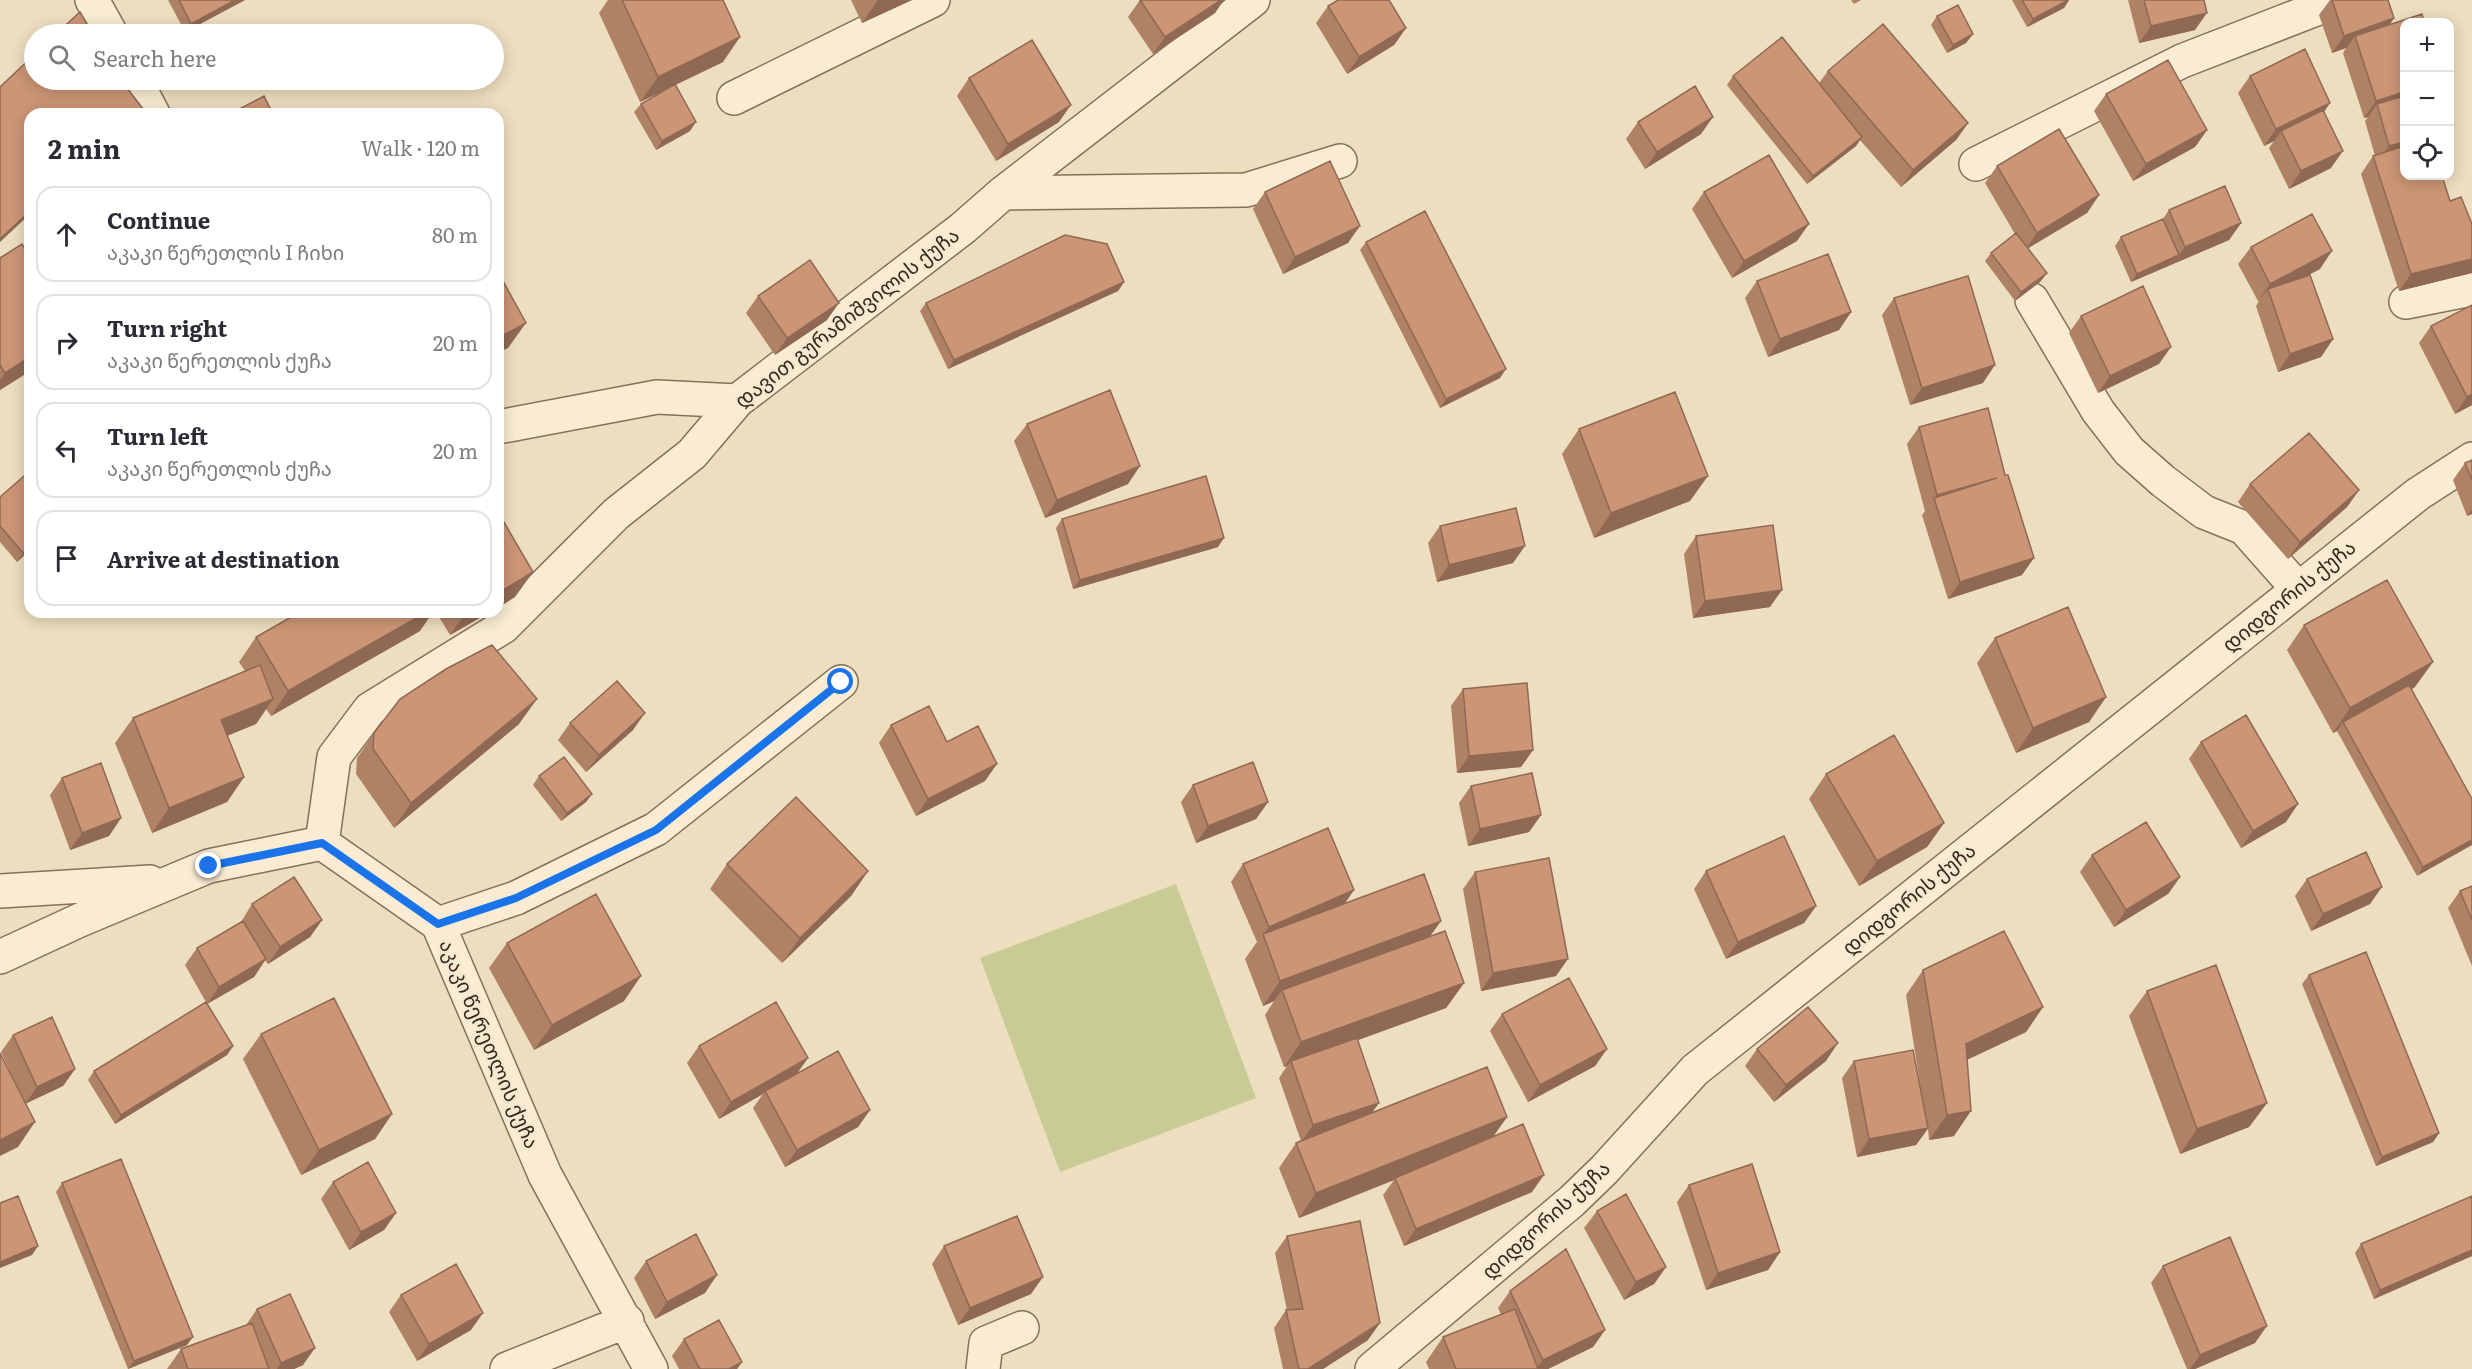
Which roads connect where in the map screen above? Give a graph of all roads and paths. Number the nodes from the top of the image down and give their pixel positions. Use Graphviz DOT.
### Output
graph roads {
  1 [pos="92,0"];
  2 [pos="933,0"];
  3 [pos="1253,0"];
  4 [pos="2339,0"];
  5 [pos="105,24"];
  6 [pos="140,90"];
  7 [pos="734,98"];
  8 [pos="150,108"];
  9 [pos="1340,161"];
  10 [pos="1976,165"];
  11 [pos="1003,193"];
  12 [pos="2472,289"];
  13 [pos="2032,300"];
  14 [pos="2406,302"];
  15 [pos="737,401"];
  16 [pos="504,426"];
  17 [pos="2472,459"];
  18 [pos="2298,590"];
  19 [pos="841,682"];
  20 [pos="322,843"];
  21 [pos="175,880"];
  22 [pos="0,891"];
  23 [pos="438,924"];
  24 [pos="0,957"];
  25 [pos="627,1322"];
  26 [pos="1022,1328"];
  27 [pos="507,1369"];
  28 [pos="651,1369"];
  29 [pos="983,1369"];
  30 [pos="1372,1369"];
  1 -- 5 [label="street"];
  2 -- 7 [label="street"];
  3 -- 11 [label="street, დავით გურამიშვილის ქუჩა"];
  4 -- 10 [label="street"];
  6 -- 8 [label="street"];
  9 -- 11 [label="street"];
  11 -- 15 [label="street, დავით გურამიშვილის ქუჩა"];
  12 -- 14 [label="street"];
  13 -- 18 [label="street"];
  15 -- 16 [label="street"];
  15 -- 20 [label="street, დავით გურამიშვილის ქუჩა"];
  17 -- 18 [label="street, დიდგორის ქუჩა"];
  18 -- 30 [label="street, დიდგორის ქუჩა"];
  19 -- 23 [label="street"];
  20 -- 21 [label="street"];
  20 -- 23 [label="street, აკაკი წერეთლის ქუჩა"];
  21 -- 22 [label="street"];
  21 -- 24 [label="street"];
  23 -- 25 [label="street, აკაკი წერეთლის ქუჩა"];
  25 -- 27 [label="street"];
  25 -- 28 [label="street, აკაკი წერეთლის ქუჩა"];
  26 -- 29 [label="street"];
}
